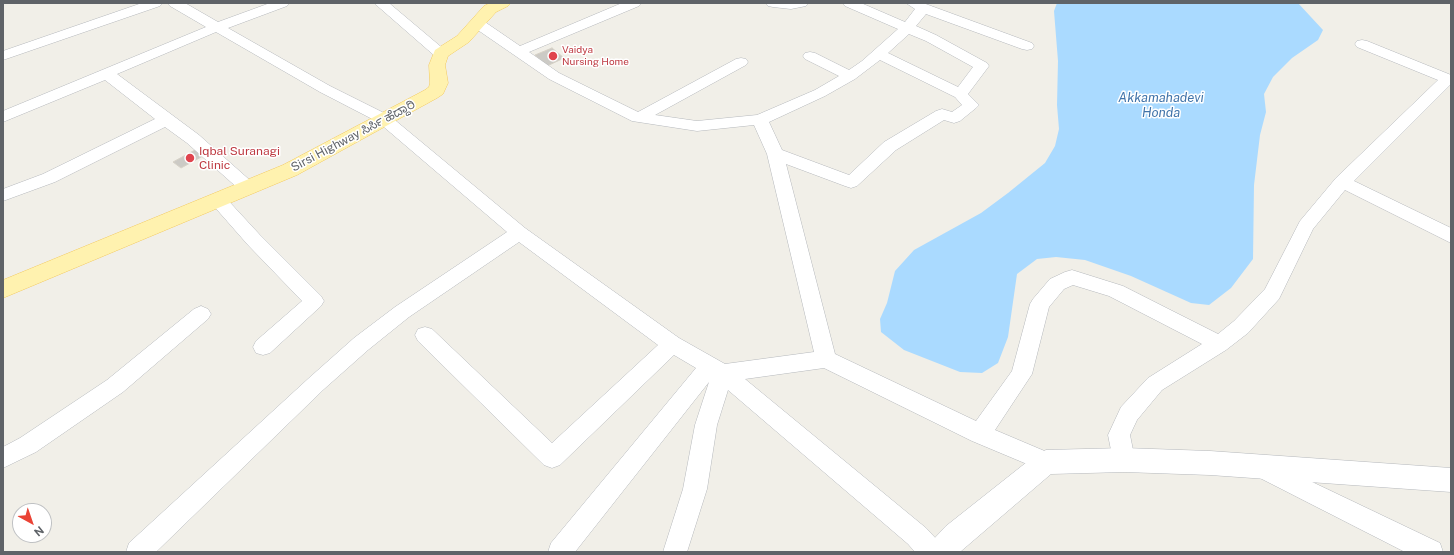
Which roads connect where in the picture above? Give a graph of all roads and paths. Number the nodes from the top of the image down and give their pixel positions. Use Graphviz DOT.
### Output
graph roads {
  1 [pos="155,3"];
  2 [pos="175,3"];
  3 [pos="282,3"];
  4 [pos="381,3"];
  5 [pos="634,3"];
  6 [pos="773,3"];
  7 [pos="801,3"];
  8 [pos="850,3"];
  9 [pos="493,5"];
  10 [pos="918,5"];
  11 [pos="943,8"];
  12 [pos="477,24"];
  13 [pos="218,27"];
  14 [pos="907,28"];
  15 [pos="1362,44"];
  16 [pos="1027,46"];
  17 [pos="518,52"];
  18 [pos="441,54"];
  19 [pos="878,54"];
  20 [pos="3,56"];
  21 [pos="810,56"];
  22 [pos="741,62"];
  23 [pos="107,74"];
  24 [pos="850,76"];
  25 [pos="1449,79"];
  26 [pos="960,94"];
  27 [pos="3,117"];
  28 [pos="638,118"];
  29 [pos="384,119"];
  30 [pos="166,120"];
  31 [pos="760,120"];
  32 [pos="775,154"];
  33 [pos="1342,182"];
  34 [pos="247,187"];
  35 [pos="3,195"];
  36 [pos="218,200"];
  37 [pos="519,233"];
  38 [pos="1451,236"];
  39 [pos="3,289"];
  40 [pos="201,314"];
  41 [pos="425,335"];
  42 [pos="672,344"];
  43 [pos="1219,344"];
  44 [pos="263,346"];
  45 [pos="826,359"];
  46 [pos="717,369"];
  47 [pos="980,434"];
  48 [pos="3,458"];
  49 [pos="1124,460"];
  50 [pos="1046,462"];
  51 [pos="1258,467"];
  52 [pos="1451,480"];
  53 [pos="138,552"];
  54 [pos="560,552"];
  55 [pos="675,552"];
  56 [pos="931,552"];
  57 [pos="941,552"];
  58 [pos="1431,552"];
  1 -- 20 [label="street"];
  2 -- 13 [label="street"];
  3 -- 13 [label="street"];
  4 -- 18 [label="street"];
  5 -- 17 [label="street"];
  6 -- 7 [label="street"];
  8 -- 14 [label="street"];
  9 -- 12 [label="main road"];
  10 -- 11 [label="street"];
  10 -- 14 [label="street"];
  11 -- 16 [label="street"];
  12 -- 17 [label="street"];
  12 -- 18 [label="main road"];
  13 -- 23 [label="street"];
  13 -- 29 [label="street"];
  14 -- 19 [label="street"];
  14 -- 26 [label="street"];
  15 -- 25 [label="street"];
  17 -- 28 [label="street"];
  18 -- 29 [label="main road, Sirsi Highway ಸಿರ್ಸಿ ಹೆದ್ದಾರಿ"];
  19 -- 24 [label="street"];
  19 -- 26 [label="street"];
  21 -- 24 [label="street"];
  22 -- 28 [label="street"];
  23 -- 27 [label="street"];
  23 -- 30 [label="street"];
  24 -- 31 [label="street"];
  25 -- 33 [label="street"];
  26 -- 32 [label="street"];
  28 -- 31 [label="street"];
  29 -- 34 [label="main road, Sirsi Highway ಸಿರ್ಸಿ ಹೆದ್ದಾರಿ"];
  29 -- 37 [label="street"];
  30 -- 34 [label="street"];
  30 -- 35 [label="street"];
  31 -- 32 [label="street"];
  32 -- 45 [label="street"];
  33 -- 38 [label="street"];
  33 -- 43 [label="street"];
  34 -- 36 [label="main road, Sirsi Highway ಸಿರ್ಸಿ ಹೆದ್ದಾರಿ"];
  36 -- 39 [label="main road, Sirsi Highway ಸಿರ್ಸಿ ಹೆದ್ದಾರಿ"];
  36 -- 44 [label="street"];
  37 -- 42 [label="street"];
  37 -- 53 [label="street"];
  40 -- 48 [label="street"];
  41 -- 42 [label="street"];
  42 -- 46 [label="street"];
  43 -- 47 [label="street"];
  43 -- 49 [label="street"];
  45 -- 46 [label="street"];
  45 -- 47 [label="street"];
  46 -- 54 [label="street"];
  46 -- 55 [label="street"];
  46 -- 56 [label="street"];
  47 -- 50 [label="street"];
  49 -- 50 [label="street"];
  49 -- 51 [label="street"];
  50 -- 57 [label="street"];
  51 -- 52 [label="street"];
  51 -- 58 [label="street"];
}
